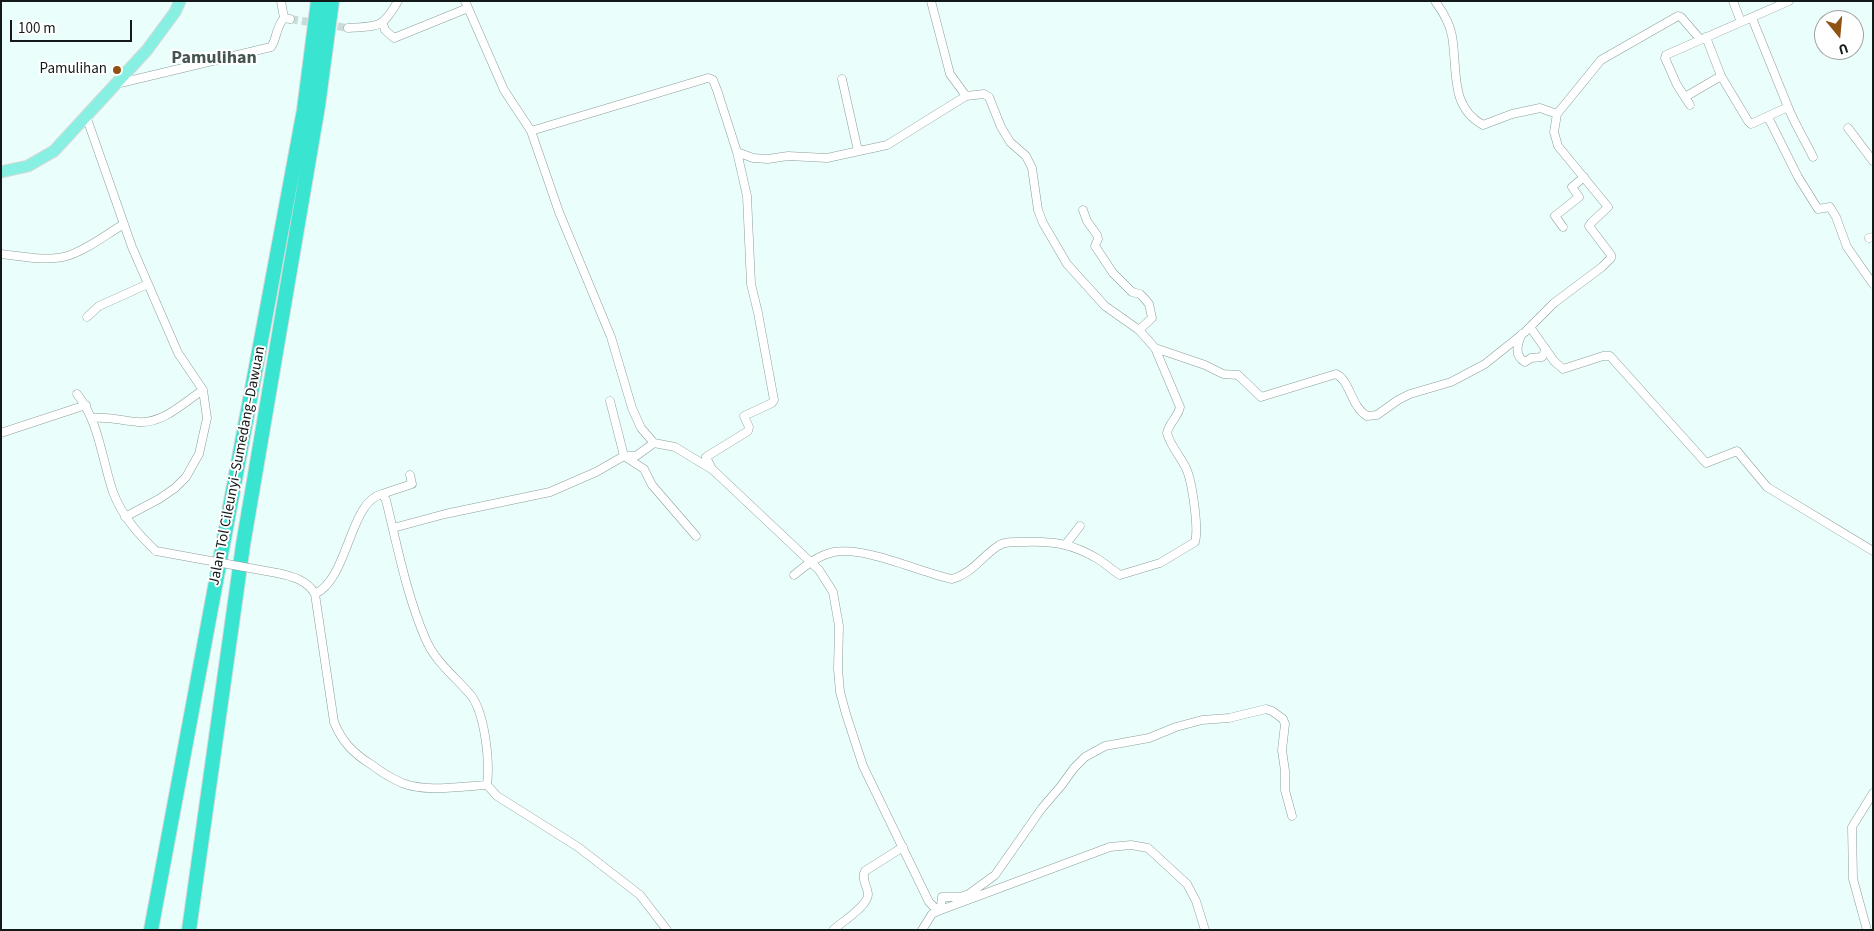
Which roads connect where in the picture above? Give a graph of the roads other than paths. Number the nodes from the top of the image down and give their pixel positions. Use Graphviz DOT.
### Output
graph roads {
  1 [pos="180,1"];
  2 [pos="281,1"];
  3 [pos="318,1"];
  4 [pos="332,1"];
  5 [pos="398,1"];
  6 [pos="931,1"];
  7 [pos="1435,1"];
  8 [pos="1734,1"];
  9 [pos="1789,1"];
  10 [pos="467,4"];
  11 [pos="1752,18"];
  12 [pos="1741,22"];
  13 [pos="383,24"];
  14 [pos="348,28"];
  15 [pos="1703,38"];
  16 [pos="1721,76"];
  17 [pos="842,79"];
  18 [pos="115,84"];
  19 [pos="966,96"];
  20 [pos="1685,97"];
  21 [pos="1690,105"];
  22 [pos="1788,107"];
  23 [pos="1557,114"];
  24 [pos="86,116"];
  25 [pos="1768,117"];
  26 [pos="1848,128"];
  27 [pos="531,131"];
  28 [pos="858,151"];
  29 [pos="737,152"];
  30 [pos="1813,157"];
  31 [pos="1873,161"];
  32 [pos="1,172"];
  33 [pos="1584,177"];
  34 [pos="1083,210"];
  35 [pos="124,224"];
  36 [pos="1563,226"];
  37 [pos="1,254"];
  38 [pos="148,284"];
  39 [pos="1873,284"];
  40 [pos="87,316"];
  41 [pos="1530,327"];
  42 [pos="1139,330"];
  43 [pos="1523,334"];
  44 [pos="1155,348"];
  45 [pos="1546,349"];
  46 [pos="203,390"];
  47 [pos="77,394"];
  48 [pos="610,401"];
  49 [pos="86,405"];
  50 [pos="92,418"];
  51 [pos="1,433"];
  52 [pos="654,442"];
  53 [pos="624,456"];
  54 [pos="713,470"];
  55 [pos="410,475"];
  56 [pos="382,494"];
  57 [pos="125,517"];
  58 [pos="1080,526"];
  59 [pos="393,528"];
  60 [pos="696,536"];
  61 [pos="1066,544"];
  62 [pos="1873,551"];
  63 [pos="810,562"];
  64 [pos="794,575"];
  65 [pos="315,594"];
  66 [pos="487,785"];
  67 [pos="1873,793"];
  68 [pos="1292,816"];
  69 [pos="903,847"];
  70 [pos="938,911"];
  71 [pos="151,930"];
  72 [pos="189,930"];
  73 [pos="667,930"];
  74 [pos="833,930"];
  75 [pos="922,930"];
  76 [pos="1205,930"];
  77 [pos="1867,930"];
  1 -- 18 [label="main road"];
  2 -- 18 [label="street"];
  3 -- 71 [label="highway, Jalan Tol Cileunyi–Sumedang–Dawuan"];
  4 -- 72 [label="highway, Jalan Tol Cileunyi–Sumedang–Dawuan"];
  5 -- 13 [label="street"];
  6 -- 19 [label="street"];
  7 -- 23 [label="street"];
  8 -- 12 [label="street"];
  9 -- 11 [label="street"];
  10 -- 13 [label="street"];
  10 -- 27 [label="street"];
  11 -- 12 [label="street"];
  11 -- 22 [label="street"];
  12 -- 15 [label="street"];
  13 -- 14 [label="street"];
  15 -- 16 [label="street"];
  15 -- 20 [label="street"];
  15 -- 23 [label="street"];
  16 -- 20 [label="street"];
  16 -- 25 [label="street"];
  17 -- 28 [label="street"];
  18 -- 24 [label="main road"];
  19 -- 28 [label="street"];
  19 -- 42 [label="street"];
  20 -- 21 [label="street"];
  22 -- 25 [label="street"];
  22 -- 30 [label="street"];
  23 -- 33 [label="street"];
  24 -- 32 [label="main road"];
  24 -- 35 [label="street"];
  25 -- 39 [label="street"];
  26 -- 31 [label="street"];
  27 -- 29 [label="street"];
  27 -- 52 [label="street"];
  28 -- 29 [label="street"];
  29 -- 54 [label="street"];
  33 -- 36 [label="street"];
  33 -- 41 [label="street"];
  34 -- 42 [label="street"];
  35 -- 37 [label="street"];
  35 -- 38 [label="street"];
  38 -- 40 [label="street"];
  38 -- 46 [label="street"];
  41 -- 43 [label="street"];
  41 -- 45 [label="street"];
  42 -- 44 [label="street"];
  43 -- 44 [label="street"];
  43 -- 45 [label="street"];
  44 -- 61 [label="street"];
  45 -- 62 [label="street"];
  46 -- 50 [label="street"];
  46 -- 57 [label="street"];
  47 -- 49 [label="street"];
  48 -- 53 [label="street"];
  49 -- 50 [label="street"];
  49 -- 51 [label="street"];
  50 -- 57 [label="street"];
  52 -- 53 [label="street"];
  52 -- 54 [label="street"];
  53 -- 59 [label="street"];
  53 -- 60 [label="street"];
  54 -- 63 [label="street"];
  55 -- 56 [label="street"];
  56 -- 59 [label="street"];
  56 -- 65 [label="street"];
  57 -- 65 [label="street, bridge"];
  58 -- 61 [label="street"];
  59 -- 66 [label="street"];
  61 -- 63 [label="street"];
  63 -- 64 [label="street"];
  63 -- 69 [label="street"];
  65 -- 66 [label="street"];
  66 -- 73 [label="street"];
  67 -- 77 [label="street"];
  68 -- 70 [label="street"];
  69 -- 70 [label="street"];
  69 -- 74 [label="street"];
  70 -- 75 [label="street"];
  70 -- 76 [label="street"];
}
